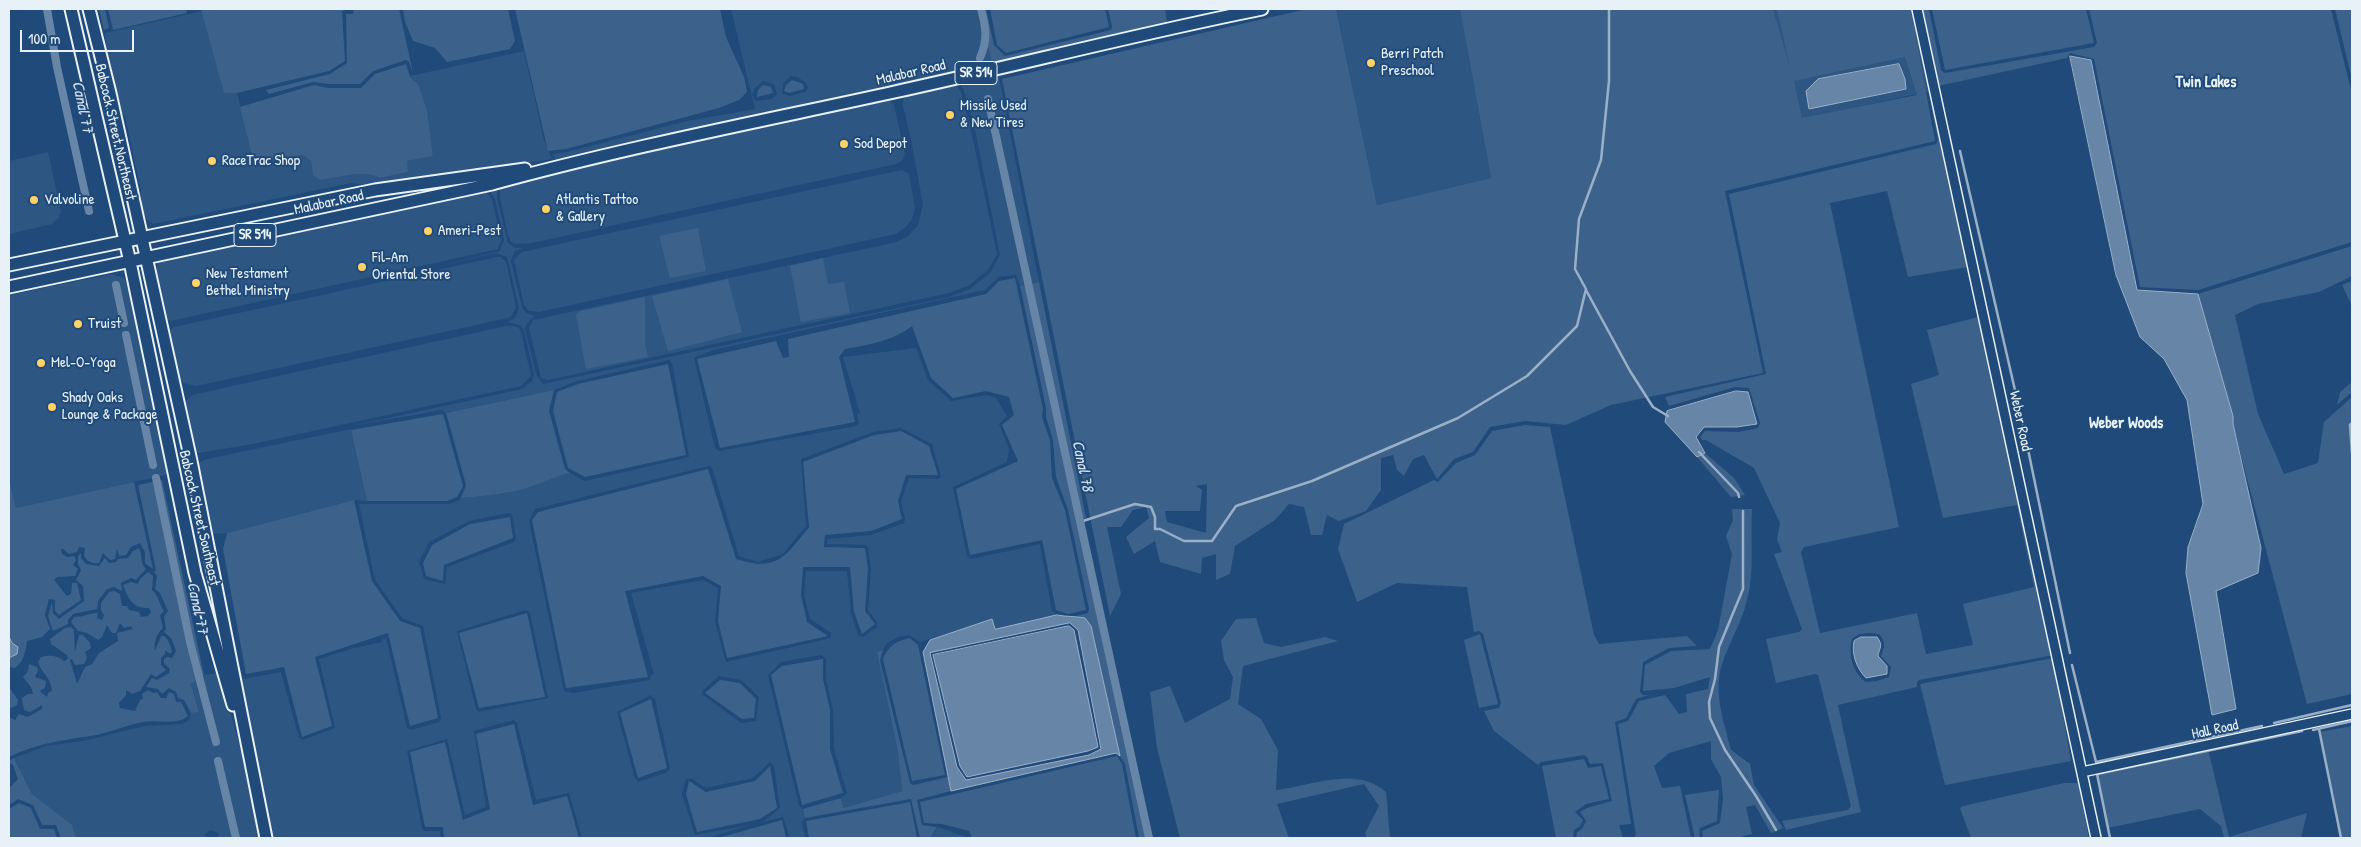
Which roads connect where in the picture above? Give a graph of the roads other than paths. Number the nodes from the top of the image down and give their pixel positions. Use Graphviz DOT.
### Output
graph roads {
  1 [pos="71,9"];
  2 [pos="88,9"];
  3 [pos="1262,9"];
  4 [pos="1917,9"];
  5 [pos="567,163"];
  6 [pos="423,182"];
  7 [pos="365,211"];
  8 [pos="142,237"];
  9 [pos="125,241"];
  10 [pos="146,259"];
  11 [pos="130,262"];
  12 [pos="9,265"];
  13 [pos="9,287"];
  14 [pos="2352,714"];
  15 [pos="2082,772"];
  16 [pos="253,776"];
  17 [pos="266,838"];
  18 [pos="2096,838"];
  1 -- 9 [label="main road, Babcock Street Northeast"];
  2 -- 8 [label="main road, Babcock Street Northeast"];
  3 -- 5 [label="main road, Malabar Road / SR 514"];
  4 -- 15 [label="street, Weber Road"];
  5 -- 6 [label="main road, Malabar Road / SR 514"];
  5 -- 7 [label="main road, Malabar Road / SR 514"];
  6 -- 7 [label="main road"];
  6 -- 8 [label="main road, Malabar Road / SR 514"];
  7 -- 10 [label="main road, Malabar Road / SR 514"];
  8 -- 9 [label="main road, Malabar Road / SR 514"];
  8 -- 10 [label="main road, Babcock Street Northeast"];
  9 -- 11 [label="main road, Babcock Street Northeast"];
  9 -- 12 [label="main road, Malabar Road / SR 514"];
  10 -- 11 [label="main road, Malabar Road / SR 514"];
  10 -- 16 [label="main road, Babcock Street Southeast"];
  11 -- 13 [label="main road, Malabar Road / SR 514"];
  11 -- 16 [label="main road, Babcock Street Southeast"];
  14 -- 15 [label="street, Hall Road"];
  15 -- 18 [label="street, Weber Road"];
  16 -- 17 [label="main road, Babcock Street Southeast"];
}
